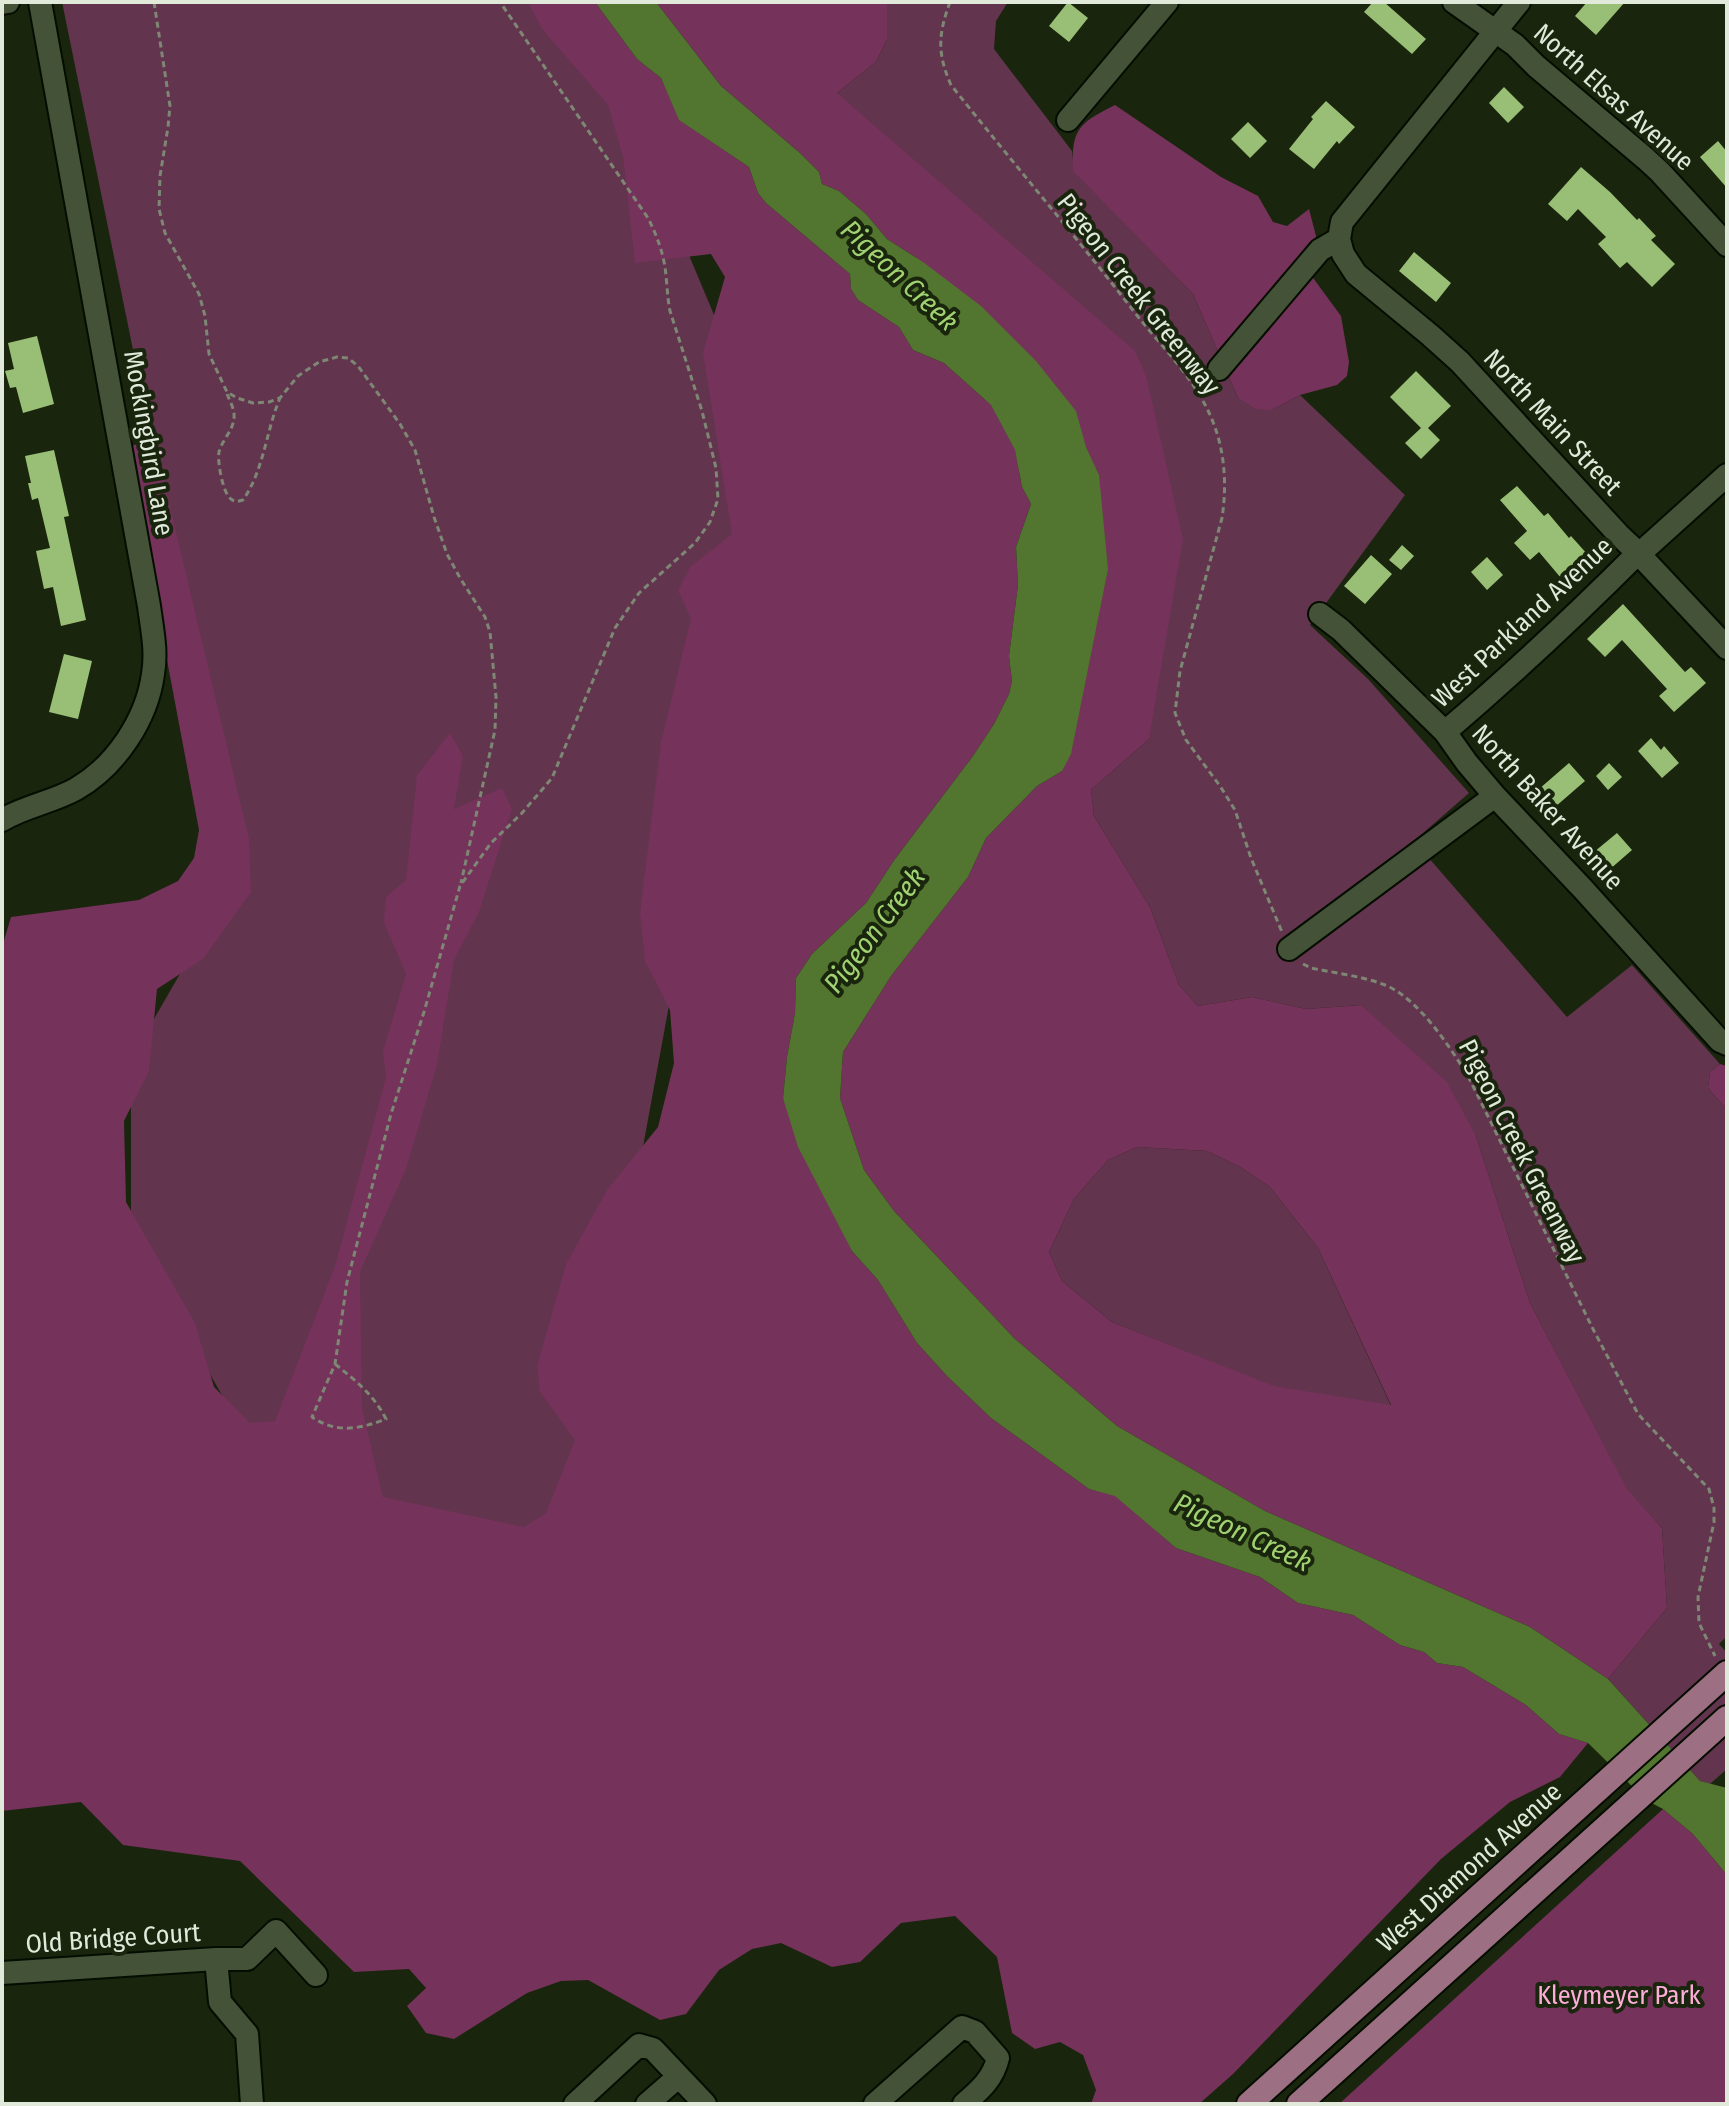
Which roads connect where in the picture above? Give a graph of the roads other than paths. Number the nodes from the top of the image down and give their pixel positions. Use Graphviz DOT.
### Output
graph roads {
  1 [pos="8,2"];
  2 [pos="40,2"];
  3 [pos="1167,2"];
  4 [pos="1454,2"];
  5 [pos="1519,2"];
  6 [pos="2,3"];
  7 [pos="1494,31"];
  8 [pos="1068,120"];
  9 [pos="1339,239"];
  10 [pos="1727,245"];
  11 [pos="1219,369"];
  12 [pos="1727,475"];
  13 [pos="1638,553"];
  14 [pos="1320,614"];
  15 [pos="1727,648"];
  16 [pos="1445,732"];
  17 [pos="1495,796"];
  18 [pos="2,820"];
  19 [pos="1289,949"];
  20 [pos="1727,1044"];
  21 [pos="1721,1665"];
  22 [pos="1727,1718"];
  23 [pos="216,1959"];
  24 [pos="2,1973"];
  25 [pos="316,1975"];
  26 [pos="678,2077"];
  27 [pos="252,2104"];
  28 [pos="575,2104"];
  29 [pos="647,2104"];
  30 [pos="705,2104"];
  31 [pos="875,2104"];
  32 [pos="964,2104"];
  33 [pos="1249,2104"];
  34 [pos="1299,2104"];
  1 -- 6 [label="street"];
  2 -- 18 [label="street, Mockingbird Lane"];
  3 -- 8 [label="street"];
  4 -- 7 [label="street, North Elsas Avenue"];
  5 -- 7 [label="street"];
  7 -- 9 [label="street"];
  7 -- 10 [label="street, North Elsas Avenue"];
  9 -- 11 [label="street"];
  9 -- 13 [label="street, North Main Street"];
  12 -- 13 [label="street, West Parkland Avenue"];
  13 -- 15 [label="street, North Main Street"];
  13 -- 16 [label="street, West Parkland Avenue"];
  14 -- 16 [label="street, North Baker Avenue"];
  16 -- 17 [label="street, North Baker Avenue"];
  17 -- 19 [label="street"];
  17 -- 20 [label="street, North Baker Avenue"];
  21 -- 33 [label="main road, West Diamond Avenue"];
  22 -- 34 [label="main road"];
  23 -- 24 [label="street, Old Bridge Court"];
  23 -- 25 [label="street"];
  23 -- 27 [label="street, Old Bridge Court"];
  26 -- 28 [label="street"];
  26 -- 29 [label="street"];
  26 -- 30 [label="street"];
  31 -- 32 [label="street"];
}
